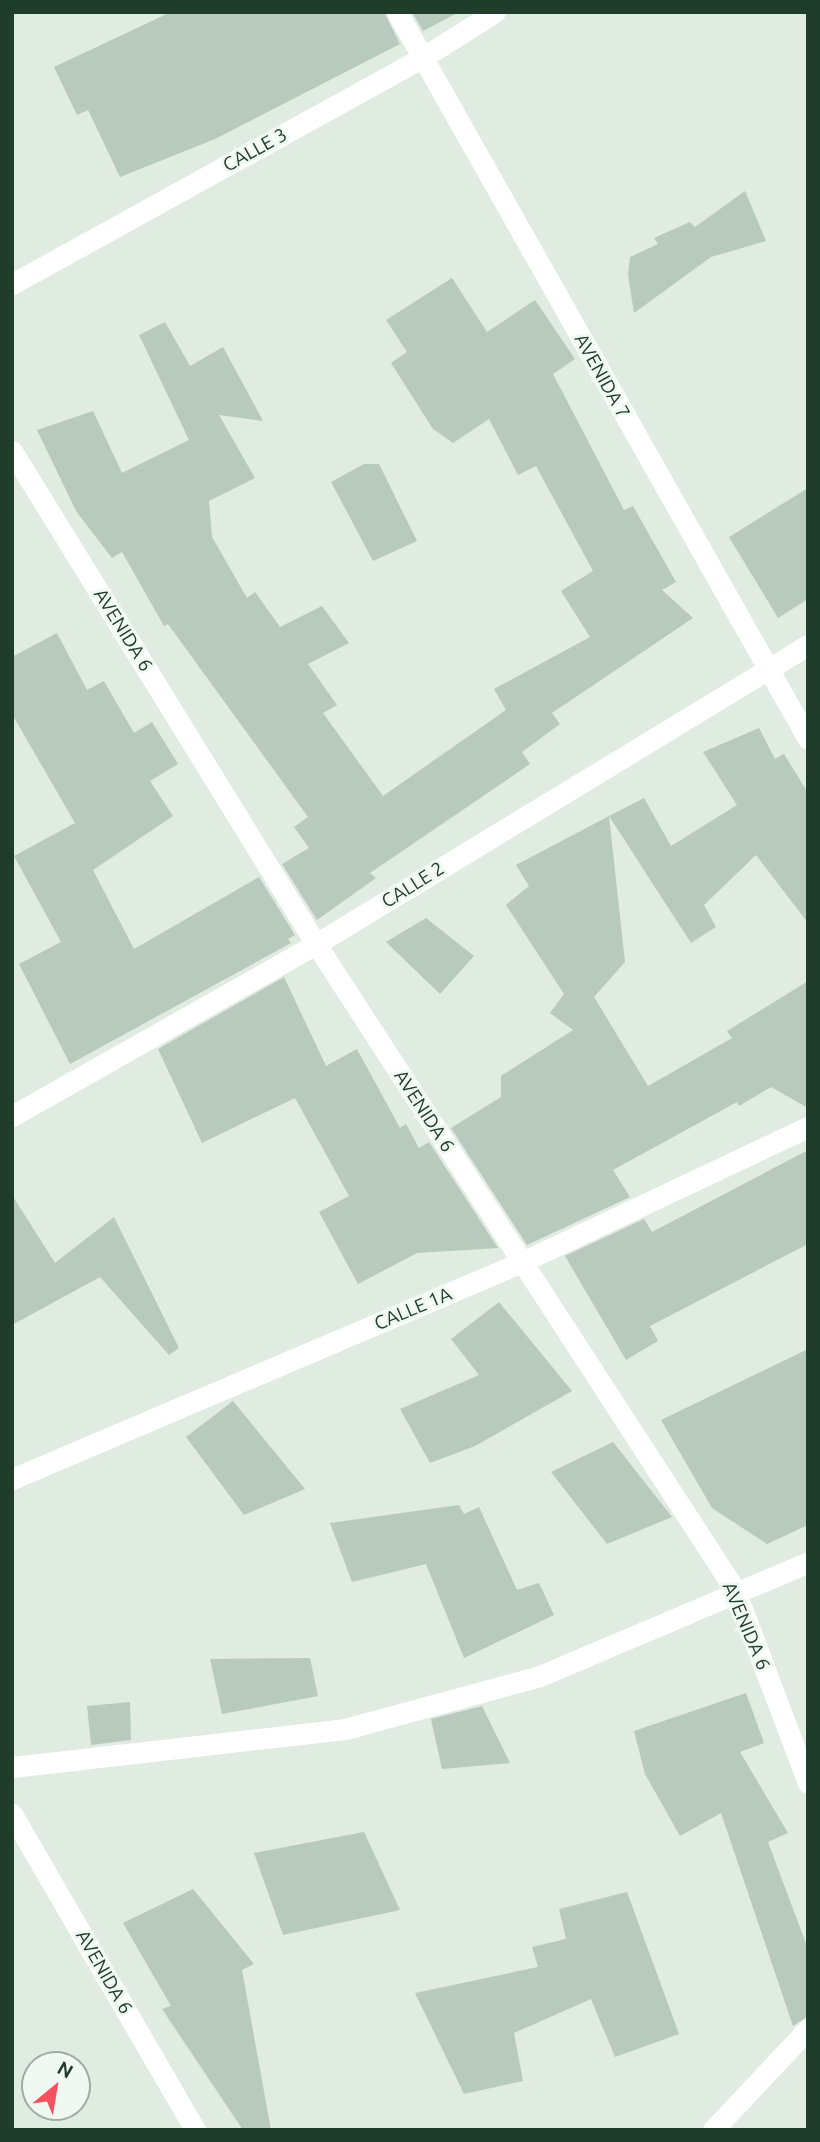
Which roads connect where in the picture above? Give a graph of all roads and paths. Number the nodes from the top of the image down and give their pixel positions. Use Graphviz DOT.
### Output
graph roads {
  1 [pos="397,12"];
  2 [pos="495,12"];
  3 [pos="422,58"];
  4 [pos="12,284"];
  5 [pos="12,451"];
  6 [pos="808,645"];
  7 [pos="766,667"];
  8 [pos="808,739"];
  9 [pos="316,944"];
  10 [pos="12,1116"];
  11 [pos="808,1127"];
  12 [pos="522,1262"];
  13 [pos="12,1479"];
  14 [pos="808,1562"];
  15 [pos="735,1590"];
  16 [pos="12,1767"];
  17 [pos="808,1783"];
  18 [pos="12,1814"];
  19 [pos="808,2029"];
  20 [pos="195,2130"];
  21 [pos="713,2130"];
  1 -- 3 [label="street, AVENIDA 7"];
  2 -- 3 [label="street, CALLE 3"];
  3 -- 4 [label="street, CALLE 3"];
  3 -- 7 [label="street, AVENIDA 7"];
  5 -- 9 [label="street, AVENIDA 6"];
  6 -- 7 [label="street, CALLE 2"];
  7 -- 8 [label="street, AVENIDA 7"];
  7 -- 9 [label="street, CALLE 2"];
  9 -- 10 [label="street, CALLE 2"];
  9 -- 12 [label="street, AVENIDA 6"];
  11 -- 12 [label="street, CALLE 1A"];
  12 -- 13 [label="street, CALLE 1A"];
  12 -- 15 [label="street, AVENIDA 6"];
  14 -- 15 [label="street"];
  15 -- 16 [label="street"];
  15 -- 17 [label="street, AVENIDA 6"];
  18 -- 20 [label="street, AVENIDA 6"];
  19 -- 21 [label="street"];
}
